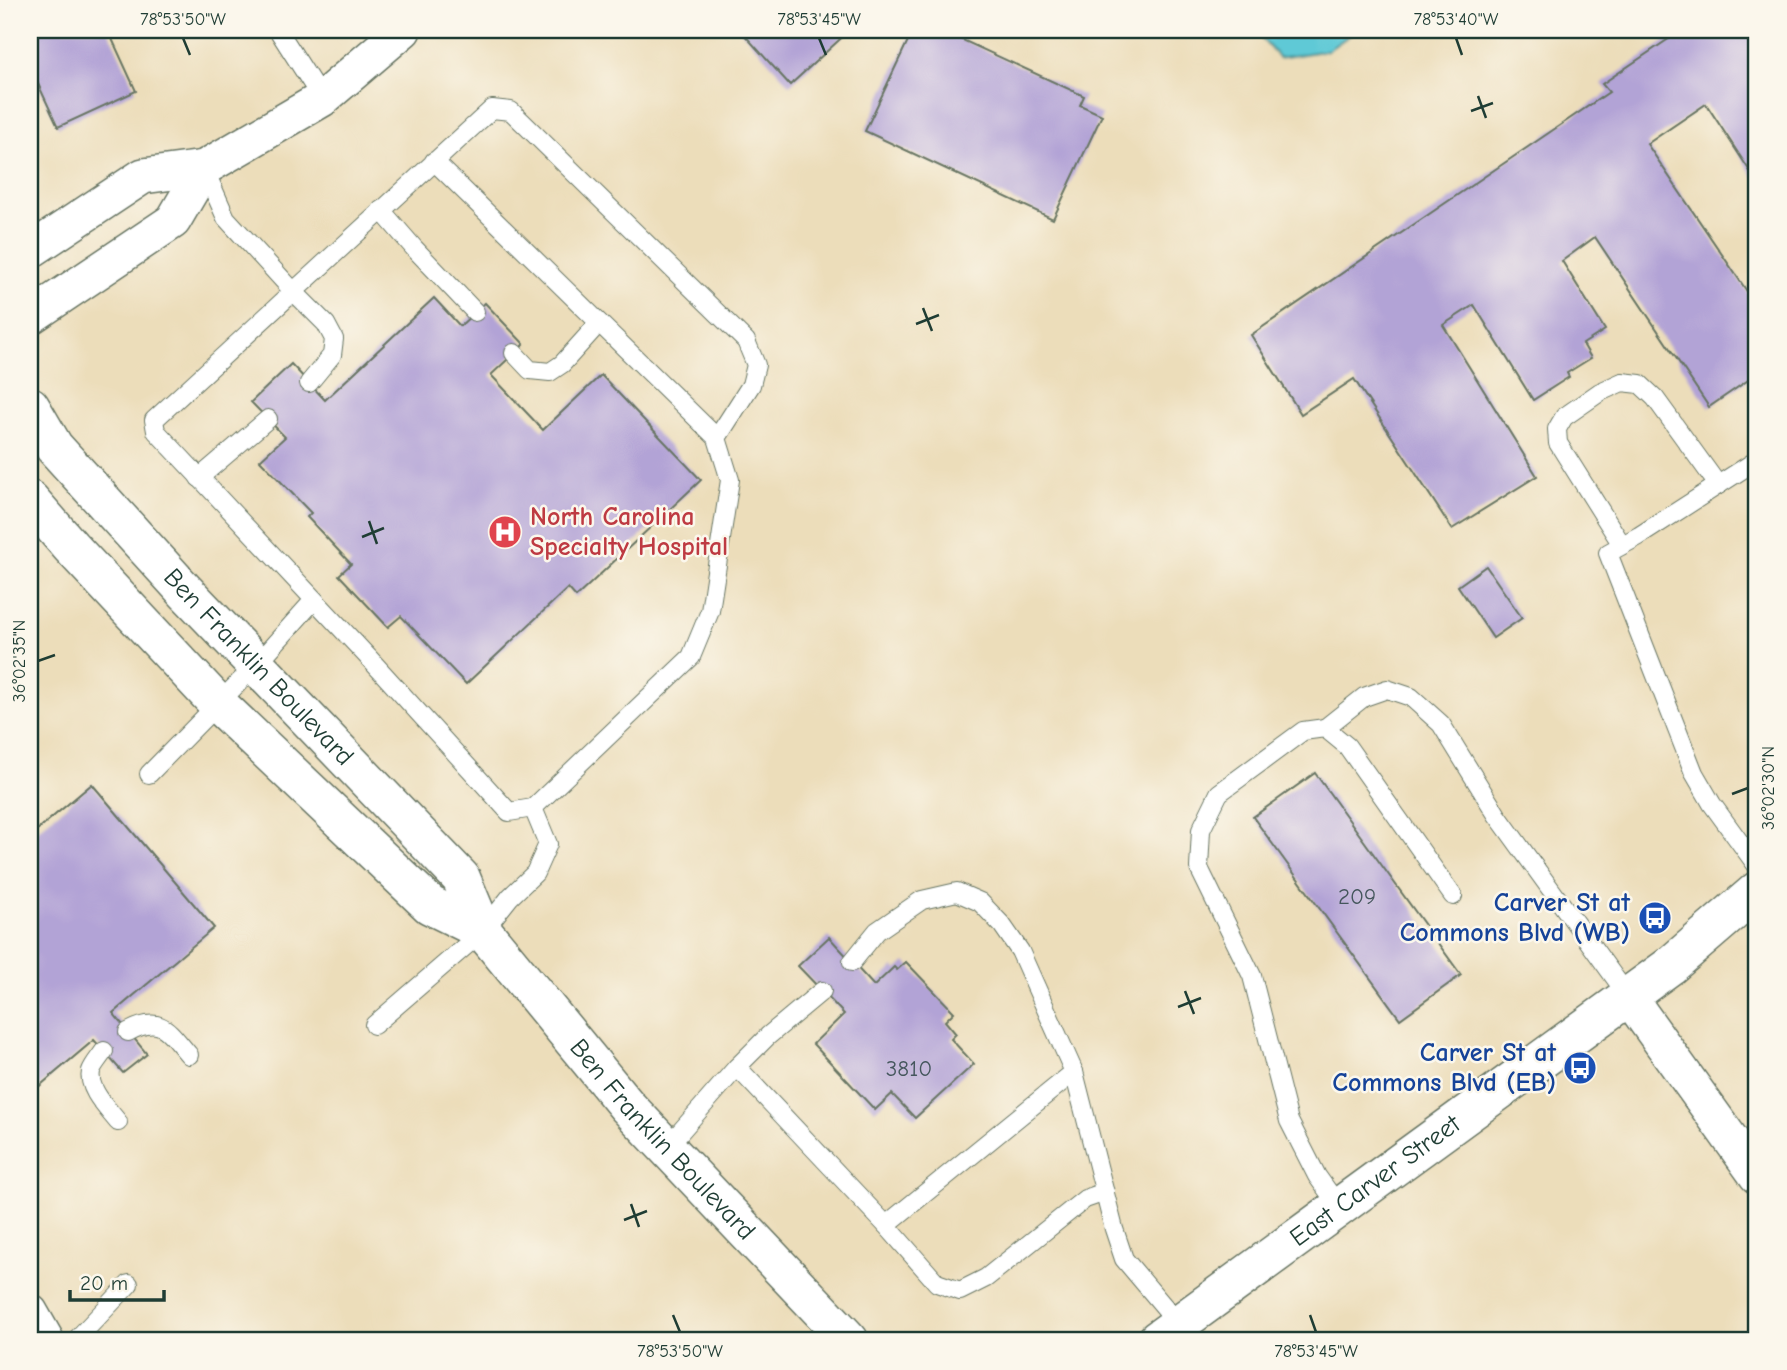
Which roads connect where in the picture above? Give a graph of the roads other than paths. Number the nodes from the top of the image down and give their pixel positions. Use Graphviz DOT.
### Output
graph roads {
  1 [pos="278,30"];
  2 [pos="403,30"];
  3 [pos="321,99"];
  4 [pos="434,161"];
  5 [pos="204,168"];
  6 [pos="381,210"];
  7 [pos="30,251"];
  8 [pos="293,291"];
  9 [pos="475,312"];
  10 [pos="30,317"];
  11 [pos="599,323"];
  12 [pos="514,353"];
  13 [pos="309,383"];
  14 [pos="30,406"];
  15 [pos="268,419"];
  16 [pos="717,438"];
  17 [pos="1757,460"];
  18 [pos="200,478"];
  19 [pos="1718,485"];
  20 [pos="30,500"];
  21 [pos="1622,545"];
  22 [pos="314,600"];
  23 [pos="255,666"];
  24 [pos="218,704"];
  25 [pos="1325,727"];
  26 [pos="149,774"];
  27 [pos="533,808"];
  28 [pos="1757,866"];
  29 [pos="1757,891"];
  30 [pos="1453,896"];
  31 [pos="483,930"];
  32 [pos="852,962"];
  33 [pos="821,991"];
  34 [pos="1628,996"];
  35 [pos="374,1025"];
  36 [pos="128,1032"];
  37 [pos="104,1051"];
  38 [pos="189,1055"];
  39 [pos="737,1067"];
  40 [pos="1074,1072"];
  41 [pos="118,1122"];
  42 [pos="667,1147"];
  43 [pos="1757,1176"];
  44 [pos="1105,1192"];
  45 [pos="1340,1208"];
  46 [pos="886,1225"];
  47 [pos="128,1284"];
  48 [pos="30,1312"];
  49 [pos="1167,1332"];
  50 [pos="46,1340"];
  51 [pos="76,1340"];
  52 [pos="849,1340"];
  1 -- 3 [label="lane"];
  2 -- 3 [label="street"];
  3 -- 5 [label="street"];
  4 -- 6 [label="lane"];
  4 -- 11 [label="lane"];
  4 -- 16 [label="lane"];
  5 -- 7 [label="street"];
  5 -- 8 [label="lane"];
  5 -- 10 [label="street"];
  6 -- 8 [label="lane"];
  6 -- 9 [label="lane"];
  8 -- 13 [label="lane"];
  8 -- 18 [label="lane"];
  11 -- 12 [label="lane"];
  11 -- 16 [label="lane"];
  14 -- 23 [label="street, Ben Franklin Boulevard"];
  15 -- 18 [label="lane"];
  16 -- 27 [label="lane"];
  17 -- 19 [label="lane"];
  18 -- 22 [label="lane"];
  19 -- 21 [label="lane"];
  19 -- 21 [label="lane"];
  20 -- 24 [label="street, Ben Franklin Boulevard"];
  21 -- 28 [label="lane"];
  22 -- 23 [label="lane"];
  22 -- 27 [label="lane"];
  23 -- 24 [label="lane"];
  23 -- 31 [label="street, Ben Franklin Boulevard"];
  24 -- 26 [label="lane"];
  24 -- 31 [label="street, Ben Franklin Boulevard"];
  25 -- 30 [label="lane"];
  25 -- 34 [label="lane"];
  25 -- 45 [label="lane"];
  27 -- 31 [label="lane"];
  29 -- 34 [label="street, East Carver Street"];
  31 -- 35 [label="lane"];
  31 -- 42 [label="street, Ben Franklin Boulevard"];
  32 -- 40 [label="lane"];
  33 -- 39 [label="lane"];
  34 -- 43 [label="street"];
  34 -- 45 [label="street, East Carver Street"];
  36 -- 38 [label="lane"];
  37 -- 41 [label="lane"];
  39 -- 42 [label="lane"];
  39 -- 46 [label="lane"];
  40 -- 44 [label="lane"];
  40 -- 46 [label="lane"];
  42 -- 52 [label="street, Ben Franklin Boulevard"];
  44 -- 46 [label="lane"];
  44 -- 49 [label="lane"];
  45 -- 49 [label="street, East Carver Street"];
  47 -- 51 [label="lane"];
  48 -- 50 [label="street"];
}
